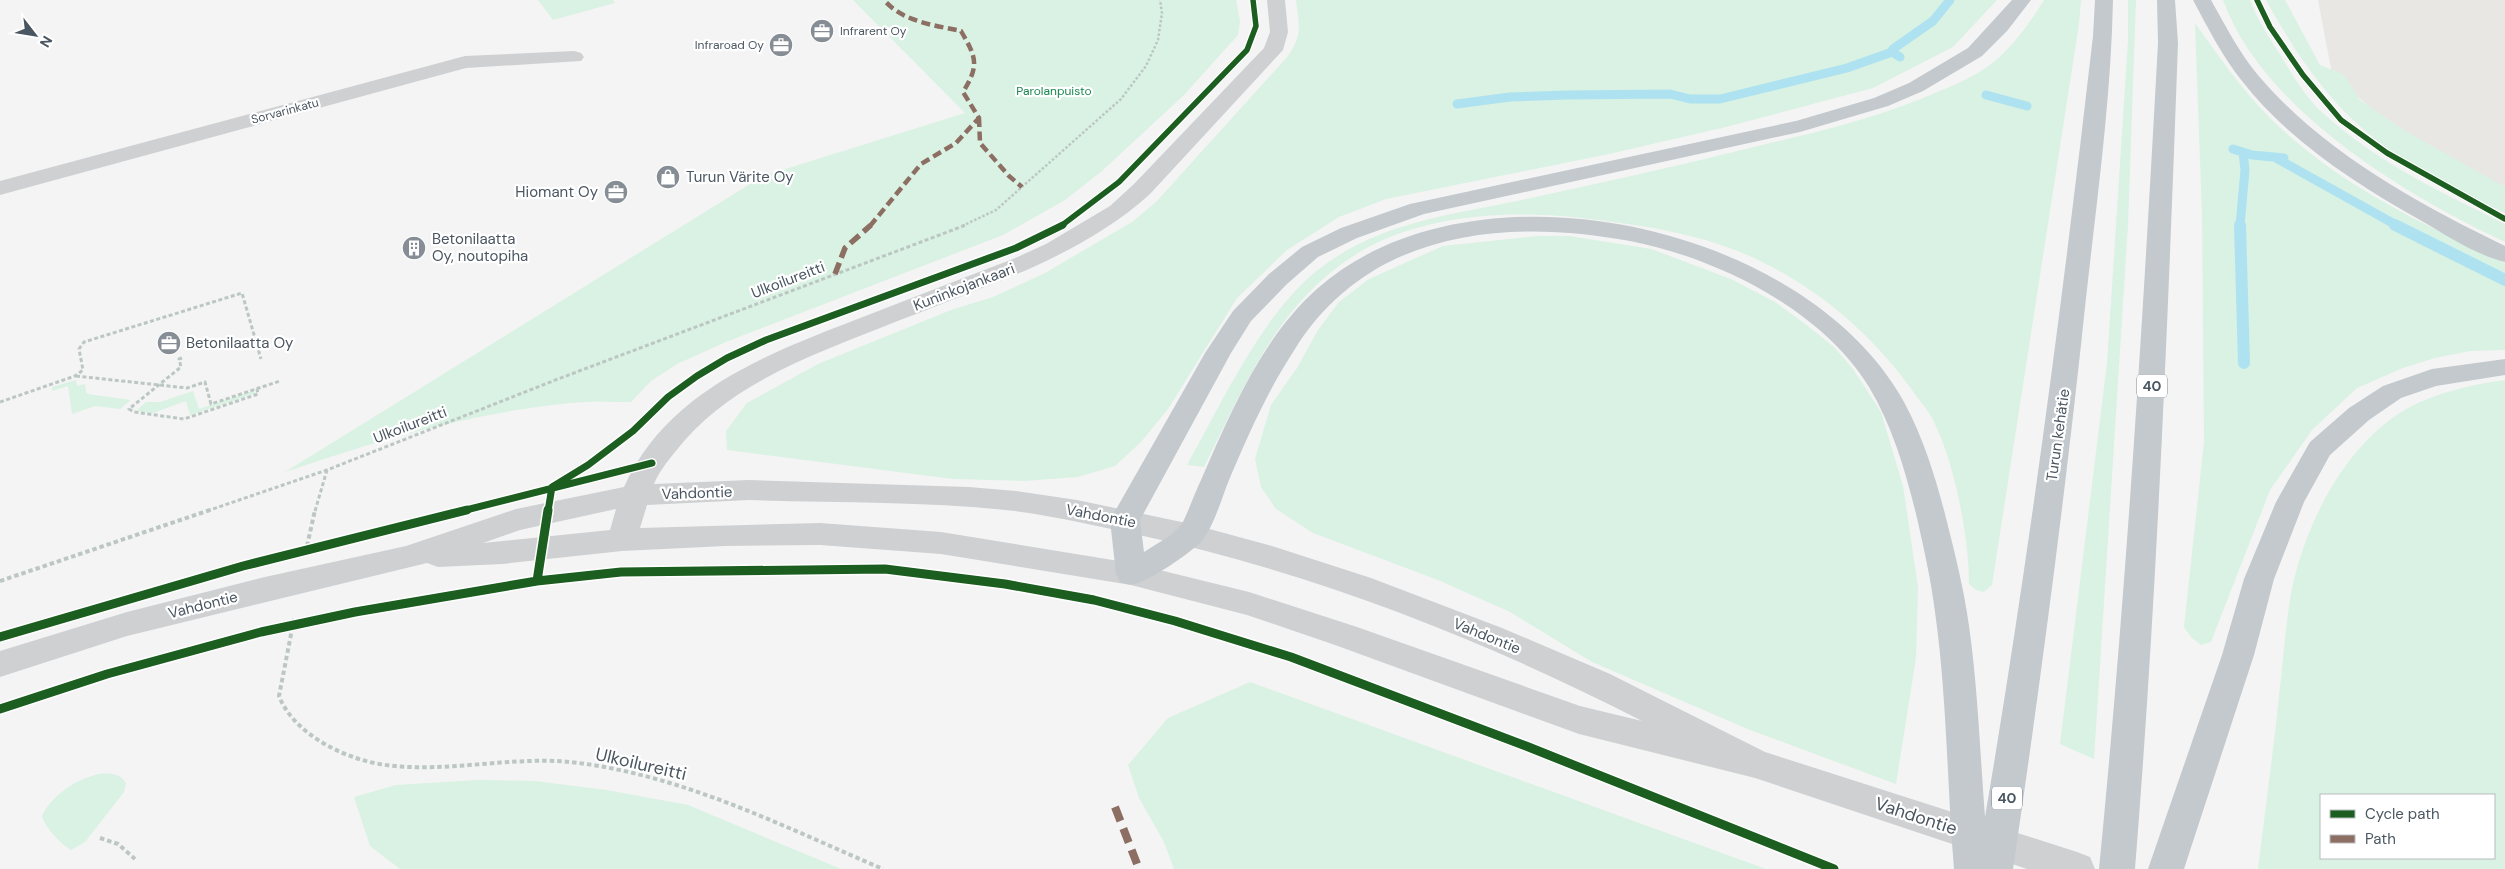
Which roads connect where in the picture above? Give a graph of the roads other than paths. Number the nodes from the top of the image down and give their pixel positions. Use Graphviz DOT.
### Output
graph roads {
  1 [pos="1276,0"];
  2 [pos="2022,0"];
  3 [pos="2104,0"];
  4 [pos="2166,0"];
  5 [pos="2202,0"];
  6 [pos="574,57"];
  7 [pos="0,188"];
  8 [pos="2505,255"];
  9 [pos="2505,367"];
  10 [pos="635,495"];
  11 [pos="1126,520"];
  12 [pos="1191,535"];
  13 [pos="622,540"];
  14 [pos="409,557"];
  15 [pos="1131,574"];
  16 [pos="0,664"];
  17 [pos="1756,763"];
  18 [pos="1972,869"];
  19 [pos="1995,869"];
  20 [pos="2077,869"];
  21 [pos="2117,869"];
  22 [pos="2166,869"];
  1 -- 10 [label="street, Kuninkojankaari"];
  2 -- 11 [label="highway"];
  3 -- 19 [label="highway, Turun kehätie / 40"];
  4 -- 21 [label="highway, 40"];
  5 -- 8 [label="highway"];
  6 -- 7 [label="street, Sorvarinkatu"];
  9 -- 22 [label="highway"];
  10 -- 11 [label="street, Vahdontie"];
  10 -- 13 [label="street, Kuninkojankaari"];
  10 -- 14 [label="street, Vahdontie"];
  11 -- 12 [label="street, Vahdontie"];
  11 -- 15 [label="highway"];
  12 -- 15 [label="highway"];
  12 -- 17 [label="street, Vahdontie"];
  12 -- 18 [label="highway"];
  13 -- 14 [label="street, Vahdontie"];
  13 -- 15 [label="street, Vahdontie"];
  14 -- 16 [label="street, Vahdontie"];
  15 -- 17 [label="street, Vahdontie"];
  17 -- 20 [label="street, Vahdontie"];
}
